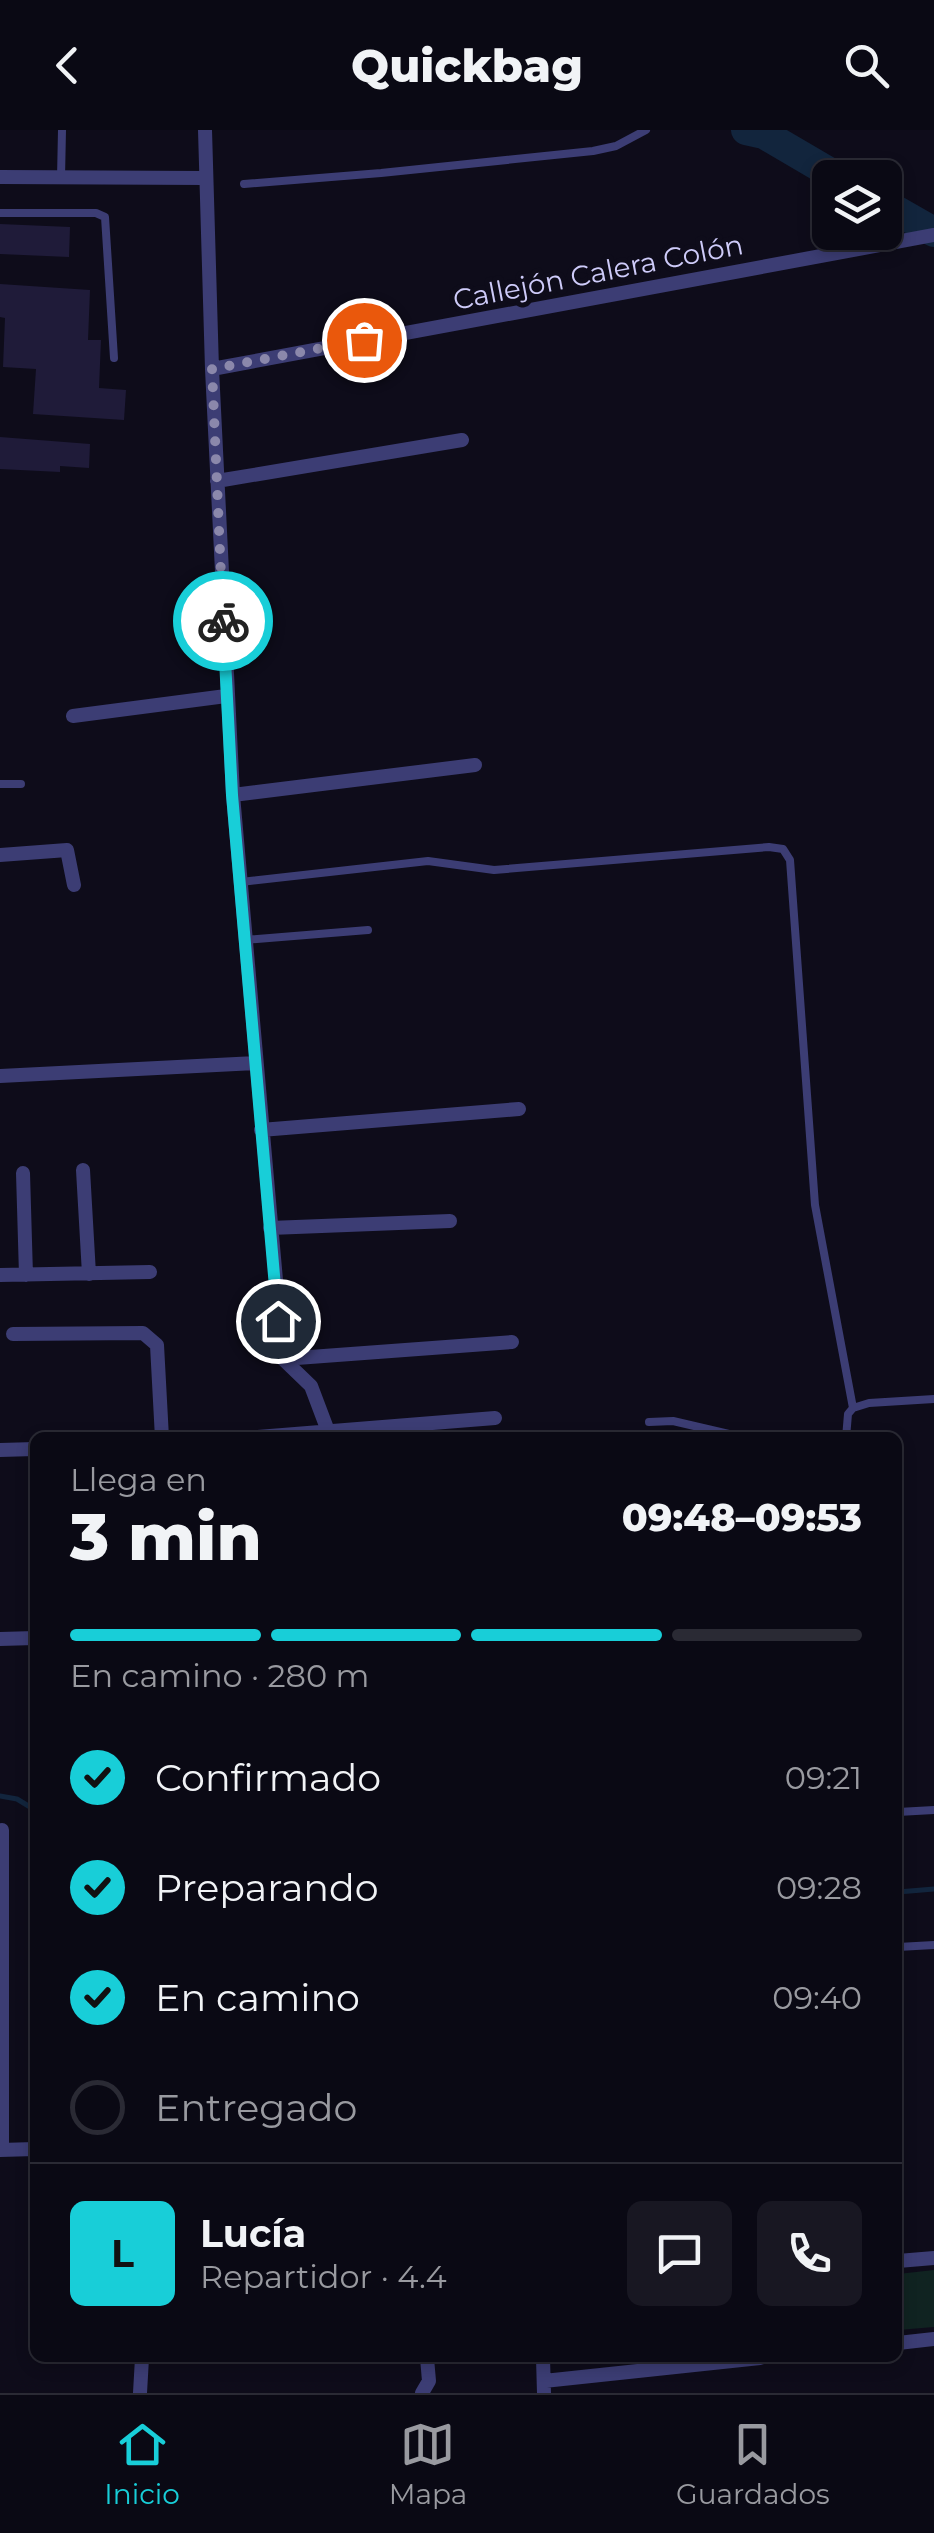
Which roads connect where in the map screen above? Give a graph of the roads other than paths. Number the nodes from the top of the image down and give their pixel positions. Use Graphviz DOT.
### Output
graph roads {
  1 [pos="62,130"];
  2 [pos="206,130"];
  3 [pos="646,130"];
  4 [pos="0,177"];
  5 [pos="61,178"];
  6 [pos="204,178"];
  7 [pos="244,184"];
  8 [pos="0,212"];
  9 [pos="934,234"];
  10 [pos="114,358"];
  11 [pos="212,369"];
  12 [pos="462,440"];
  13 [pos="218,481"];
  14 [pos="226,696"];
  15 [pos="73,716"];
  16 [pos="475,765"];
  17 [pos="0,784"];
  18 [pos="21,784"];
  19 [pos="232,795"];
  20 [pos="0,854"];
  21 [pos="241,882"];
  22 [pos="74,885"];
  23 [pos="368,930"];
  24 [pos="245,940"];
  25 [pos="256,1062"];
  26 [pos="0,1076"];
  27 [pos="519,1109"];
  28 [pos="261,1130"];
  29 [pos="84,1170"];
  30 [pos="23,1173"];
  31 [pos="450,1221"];
  32 [pos="270,1228"];
  33 [pos="150,1272"];
  34 [pos="89,1274"];
  35 [pos="0,1275"];
  36 [pos="26,1275"];
  37 [pos="13,1334"];
  38 [pos="512,1342"];
  39 [pos="283,1360"];
  40 [pos="934,1398"];
  41 [pos="853,1408"];
  42 [pos="496,1418"];
  43 [pos="648,1422"];
  44 [pos="162,1432"];
  45 [pos="328,1432"];
  46 [pos="722,1432"];
  47 [pos="846,1432"];
  48 [pos="30,1449"];
  49 [pos="0,1450"];
  50 [pos="30,1638"];
  51 [pos="0,1639"];
  52 [pos="934,1810"];
  53 [pos="902,1812"];
  54 [pos="2,1830"];
  55 [pos="934,1945"];
  56 [pos="902,1946"];
  57 [pos="30,2149"];
  58 [pos="1,2150"];
  59 [pos="934,2258"];
  60 [pos="902,2261"];
  61 [pos="934,2339"];
  62 [pos="902,2343"];
  63 [pos="142,2362"];
  64 [pos="427,2362"];
  65 [pos="543,2362"];
  66 [pos="730,2362"];
  67 [pos="544,2387"];
  68 [pos="140,2393"];
  69 [pos="422,2393"];
  1 -- 5 [label="lane"];
  2 -- 6 [label="street"];
  3 -- 7 [label="lane"];
  4 -- 5 [label="street"];
  5 -- 6 [label="street"];
  6 -- 11 [label="street"];
  8 -- 10 [label="lane"];
  9 -- 11 [label="street, Callejón Calera Colón"];
  11 -- 13 [label="street"];
  12 -- 13 [label="street"];
  13 -- 14 [label="street"];
  14 -- 15 [label="street"];
  14 -- 19 [label="street"];
  16 -- 19 [label="street"];
  17 -- 18 [label="lane"];
  19 -- 21 [label="street"];
  20 -- 22 [label="street"];
  21 -- 24 [label="street"];
  21 -- 41 [label="lane"];
  23 -- 24 [label="lane"];
  24 -- 25 [label="street"];
  25 -- 26 [label="street"];
  25 -- 28 [label="street"];
  27 -- 28 [label="street"];
  28 -- 32 [label="street"];
  29 -- 34 [label="street"];
  30 -- 36 [label="street"];
  31 -- 32 [label="street"];
  32 -- 39 [label="street"];
  33 -- 34 [label="street"];
  34 -- 36 [label="street"];
  35 -- 36 [label="street"];
  37 -- 44 [label="street"];
  38 -- 39 [label="street"];
  39 -- 45 [label="street"];
  40 -- 41 [label="lane"];
  41 -- 47 [label="lane"];
  42 -- 45 [label="street"];
  43 -- 46 [label="lane"];
  48 -- 49 [label="street"];
  50 -- 51 [label="street"];
  52 -- 53 [label="lane"];
  54 -- 58 [label="street"];
  55 -- 56 [label="lane"];
  57 -- 58 [label="street"];
  59 -- 60 [label="street"];
  61 -- 62 [label="street"];
  63 -- 68 [label="street"];
  64 -- 69 [label="street"];
  65 -- 67 [label="street"];
  66 -- 67 [label="street"];
}
